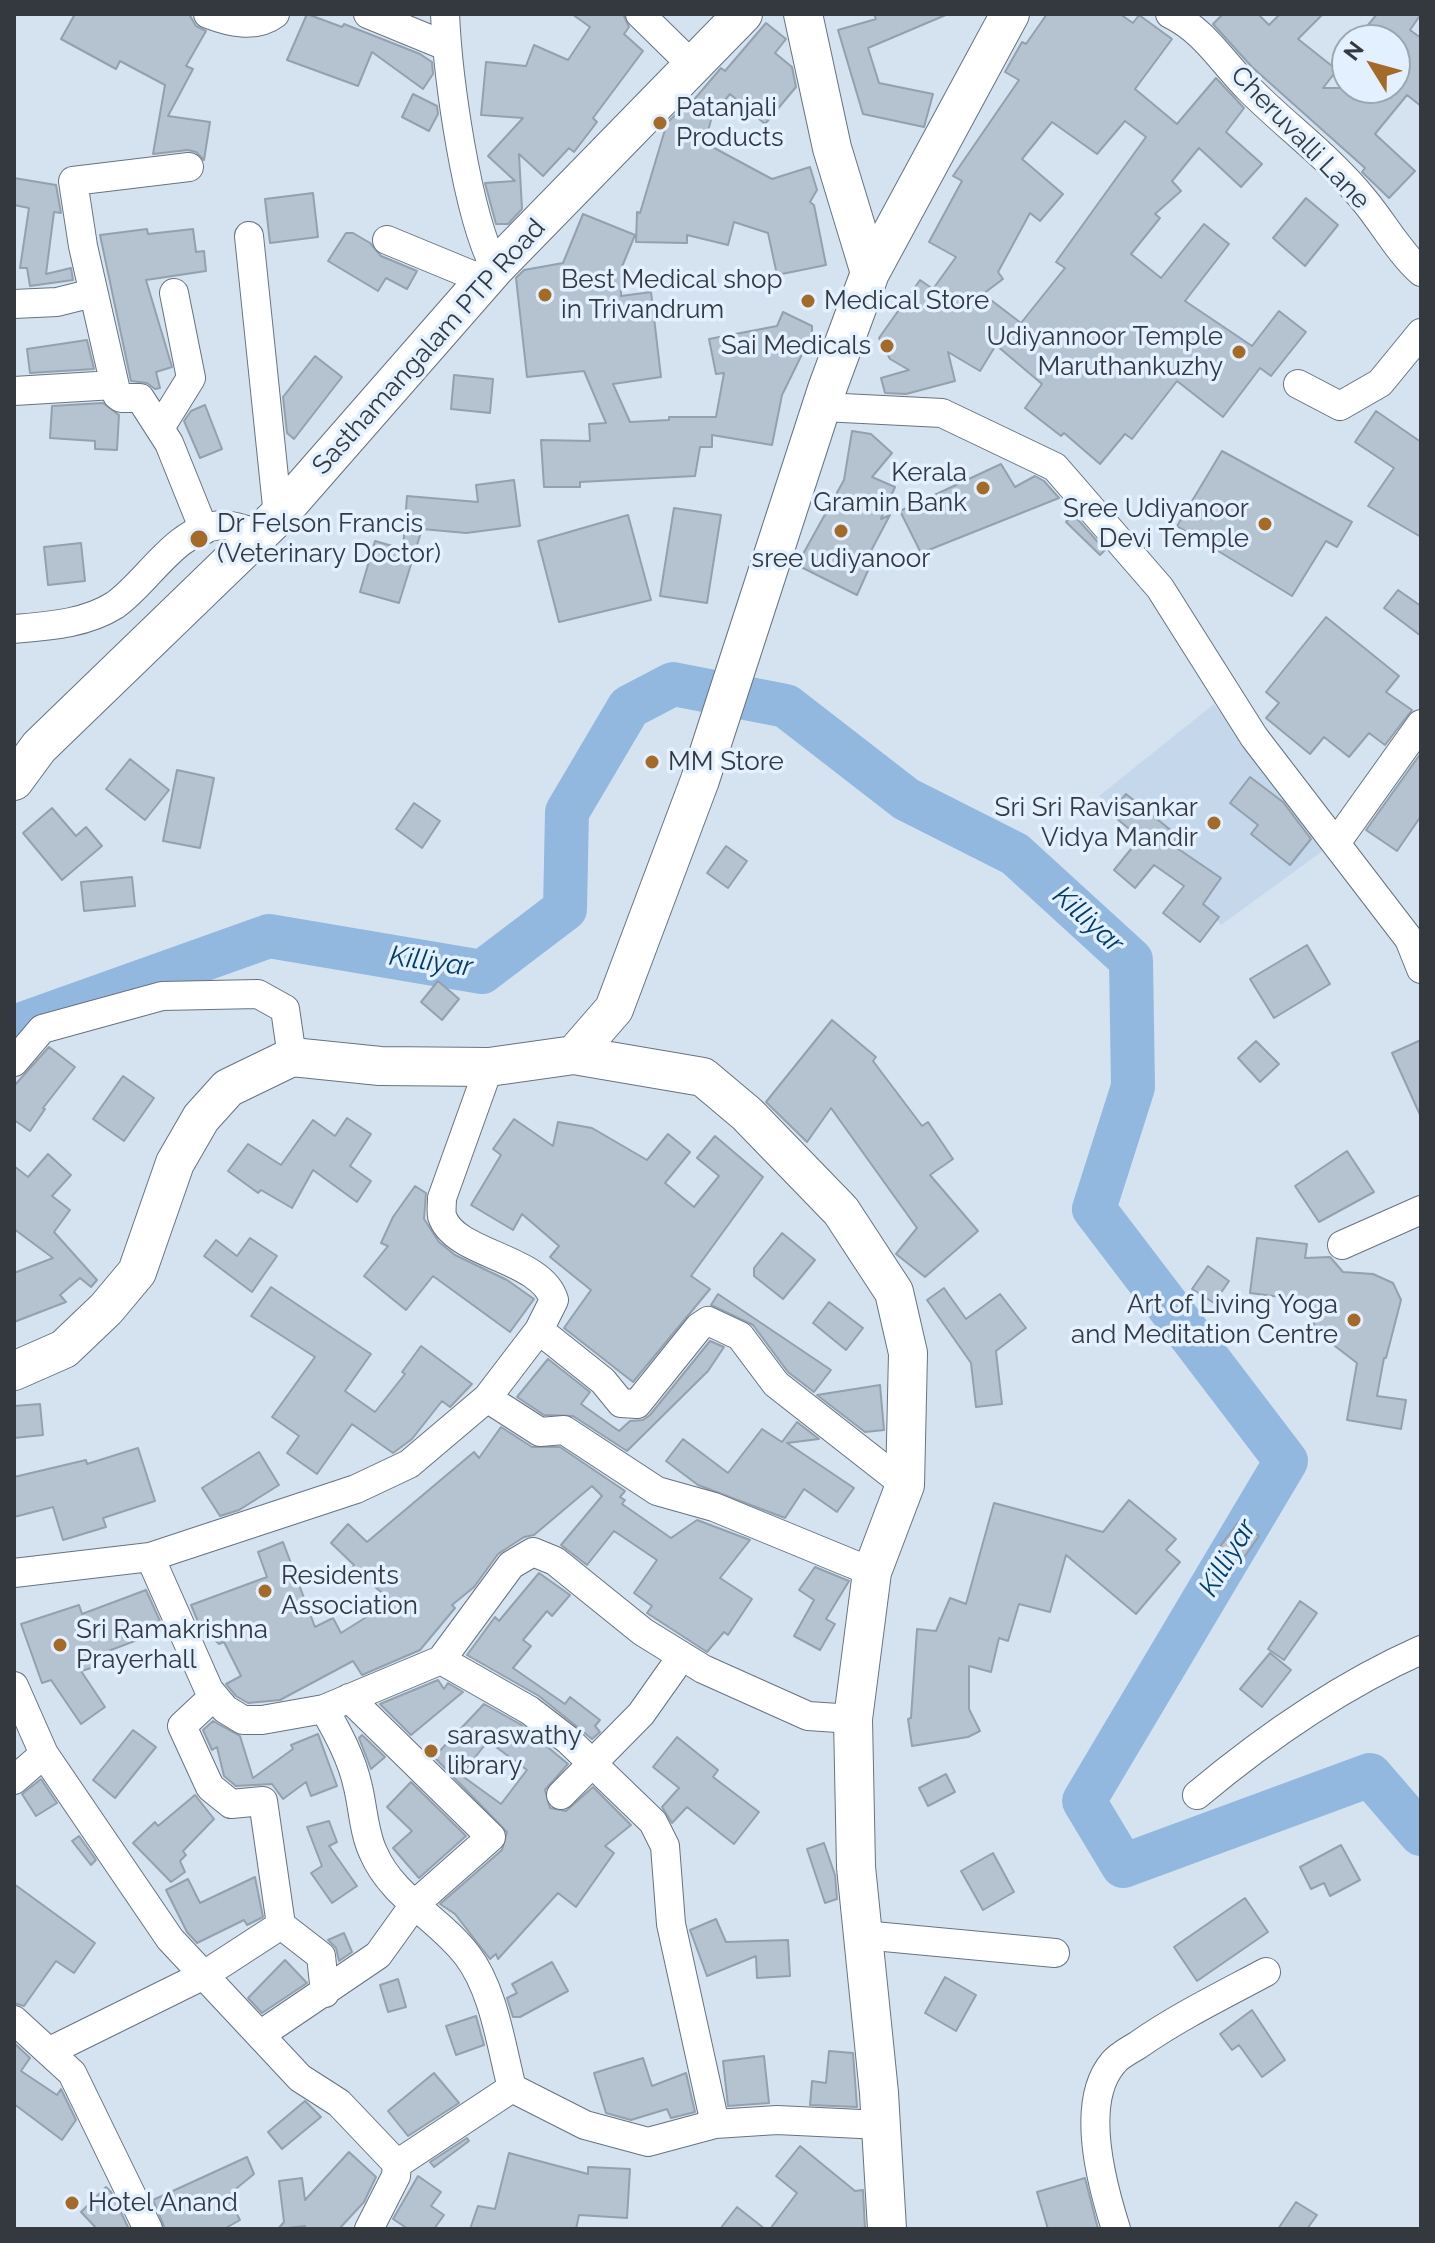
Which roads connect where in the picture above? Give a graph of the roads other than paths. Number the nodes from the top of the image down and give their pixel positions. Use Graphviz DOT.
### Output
graph roads {
  1 [pos="208,14"];
  2 [pos="275,14"];
  3 [pos="368,14"];
  4 [pos="445,14"];
  5 [pos="640,14"];
  6 [pos="743,14"];
  7 [pos="803,14"];
  8 [pos="1010,14"];
  9 [pos="1170,14"];
  10 [pos="446,46"];
  11 [pos="693,66"];
  12 [pos="189,167"];
  13 [pos="249,236"];
  14 [pos="387,240"];
  15 [pos="1421,272"];
  16 [pos="870,273"];
  17 [pos="489,274"];
  18 [pos="93,293"];
  19 [pos="174,293"];
  20 [pos="14,304"];
  21 [pos="1421,333"];
  22 [pos="1298,384"];
  23 [pos="114,385"];
  24 [pos="14,391"];
  25 [pos="823,407"];
  26 [pos="160,428"];
  27 [pos="267,525"];
  28 [pos="204,530"];
  29 [pos="14,629"];
  30 [pos="1421,724"];
  31 [pos="14,781"];
  32 [pos="1336,843"];
  33 [pos="1415,935"];
  34 [pos="1421,969"];
  35 [pos="574,1055"];
  36 [pos="292,1057"];
  37 [pos="14,1062"];
  38 [pos="489,1067"];
  39 [pos="1421,1210"];
  40 [pos="1342,1245"];
  41 [pos="539,1330"];
  42 [pos="14,1371"];
  43 [pos="487,1398"];
  44 [pos="905,1485"];
  45 [pos="150,1557"];
  46 [pos="872,1572"];
  47 [pos="14,1573"];
  48 [pos="1421,1650"];
  49 [pos="682,1656"];
  50 [pos="441,1660"];
  51 [pos="14,1686"];
  52 [pos="214,1696"];
  53 [pos="336,1703"];
  54 [pos="853,1719"];
  55 [pos="44,1754"];
  56 [pos="591,1762"];
  57 [pos="14,1780"];
  58 [pos="561,1795"];
  59 [pos="1197,1795"];
  60 [pos="414,1905"];
  61 [pos="281,1925"];
  62 [pos="863,1935"];
  63 [pos="1055,1953"];
  64 [pos="1266,1972"];
  65 [pos="204,1975"];
  66 [pos="325,1993"];
  67 [pos="14,2020"];
  68 [pos="260,2035"];
  69 [pos="52,2050"];
  70 [pos="512,2088"];
  71 [pos="715,2124"];
  72 [pos="881,2125"];
  73 [pos="397,2164"];
  74 [pos="148,2229"];
  75 [pos="369,2229"];
  76 [pos="887,2229"];
  77 [pos="1116,2229"];
  1 -- 2 [label="street"];
  3 -- 10 [label="street"];
  4 -- 10 [label="street"];
  5 -- 11 [label="street"];
  6 -- 11 [label="main road, Sasthamangalam PTP Road"];
  7 -- 16 [label="main road"];
  8 -- 16 [label="main road"];
  9 -- 15 [label="street, Cheruvalli Lane"];
  10 -- 17 [label="street"];
  11 -- 17 [label="main road, Sasthamangalam PTP Road"];
  12 -- 18 [label="street"];
  13 -- 27 [label="street"];
  14 -- 17 [label="street"];
  16 -- 25 [label="main road"];
  17 -- 27 [label="main road, Sasthamangalam PTP Road"];
  18 -- 20 [label="street"];
  18 -- 23 [label="street"];
  19 -- 26 [label="street"];
  21 -- 22 [label="street"];
  23 -- 24 [label="street"];
  23 -- 26 [label="street"];
  25 -- 32 [label="street"];
  25 -- 35 [label="main road"];
  26 -- 28 [label="street"];
  27 -- 28 [label="street"];
  27 -- 31 [label="main road, Sasthamangalam PTP Road"];
  28 -- 29 [label="street"];
  30 -- 32 [label="street"];
  32 -- 33 [label="street"];
  33 -- 34 [label="street"];
  35 -- 38 [label="main road"];
  35 -- 44 [label="main road"];
  36 -- 37 [label="street"];
  36 -- 38 [label="main road"];
  36 -- 42 [label="main road"];
  38 -- 41 [label="street"];
  39 -- 40 [label="street"];
  41 -- 43 [label="street"];
  41 -- 44 [label="street"];
  43 -- 45 [label="street"];
  43 -- 46 [label="street"];
  44 -- 46 [label="main road"];
  45 -- 47 [label="street"];
  45 -- 52 [label="street"];
  46 -- 54 [label="main road"];
  48 -- 59 [label="street"];
  49 -- 50 [label="street"];
  49 -- 54 [label="street"];
  49 -- 56 [label="street"];
  50 -- 53 [label="street"];
  50 -- 56 [label="street"];
  51 -- 55 [label="street"];
  52 -- 53 [label="street"];
  52 -- 61 [label="street"];
  53 -- 60 [label="street"];
  53 -- 60 [label="street"];
  54 -- 62 [label="main road"];
  55 -- 57 [label="street"];
  55 -- 65 [label="street"];
  56 -- 58 [label="street"];
  56 -- 71 [label="street"];
  60 -- 66 [label="street"];
  60 -- 70 [label="street"];
  61 -- 65 [label="street"];
  61 -- 66 [label="street"];
  62 -- 63 [label="street"];
  62 -- 72 [label="main road"];
  64 -- 77 [label="street"];
  65 -- 68 [label="street"];
  65 -- 69 [label="street"];
  66 -- 68 [label="street"];
  67 -- 69 [label="street"];
  68 -- 73 [label="street"];
  69 -- 74 [label="street"];
  70 -- 71 [label="street"];
  70 -- 73 [label="street"];
  71 -- 72 [label="street"];
  72 -- 76 [label="main road"];
  73 -- 75 [label="street"];
}
